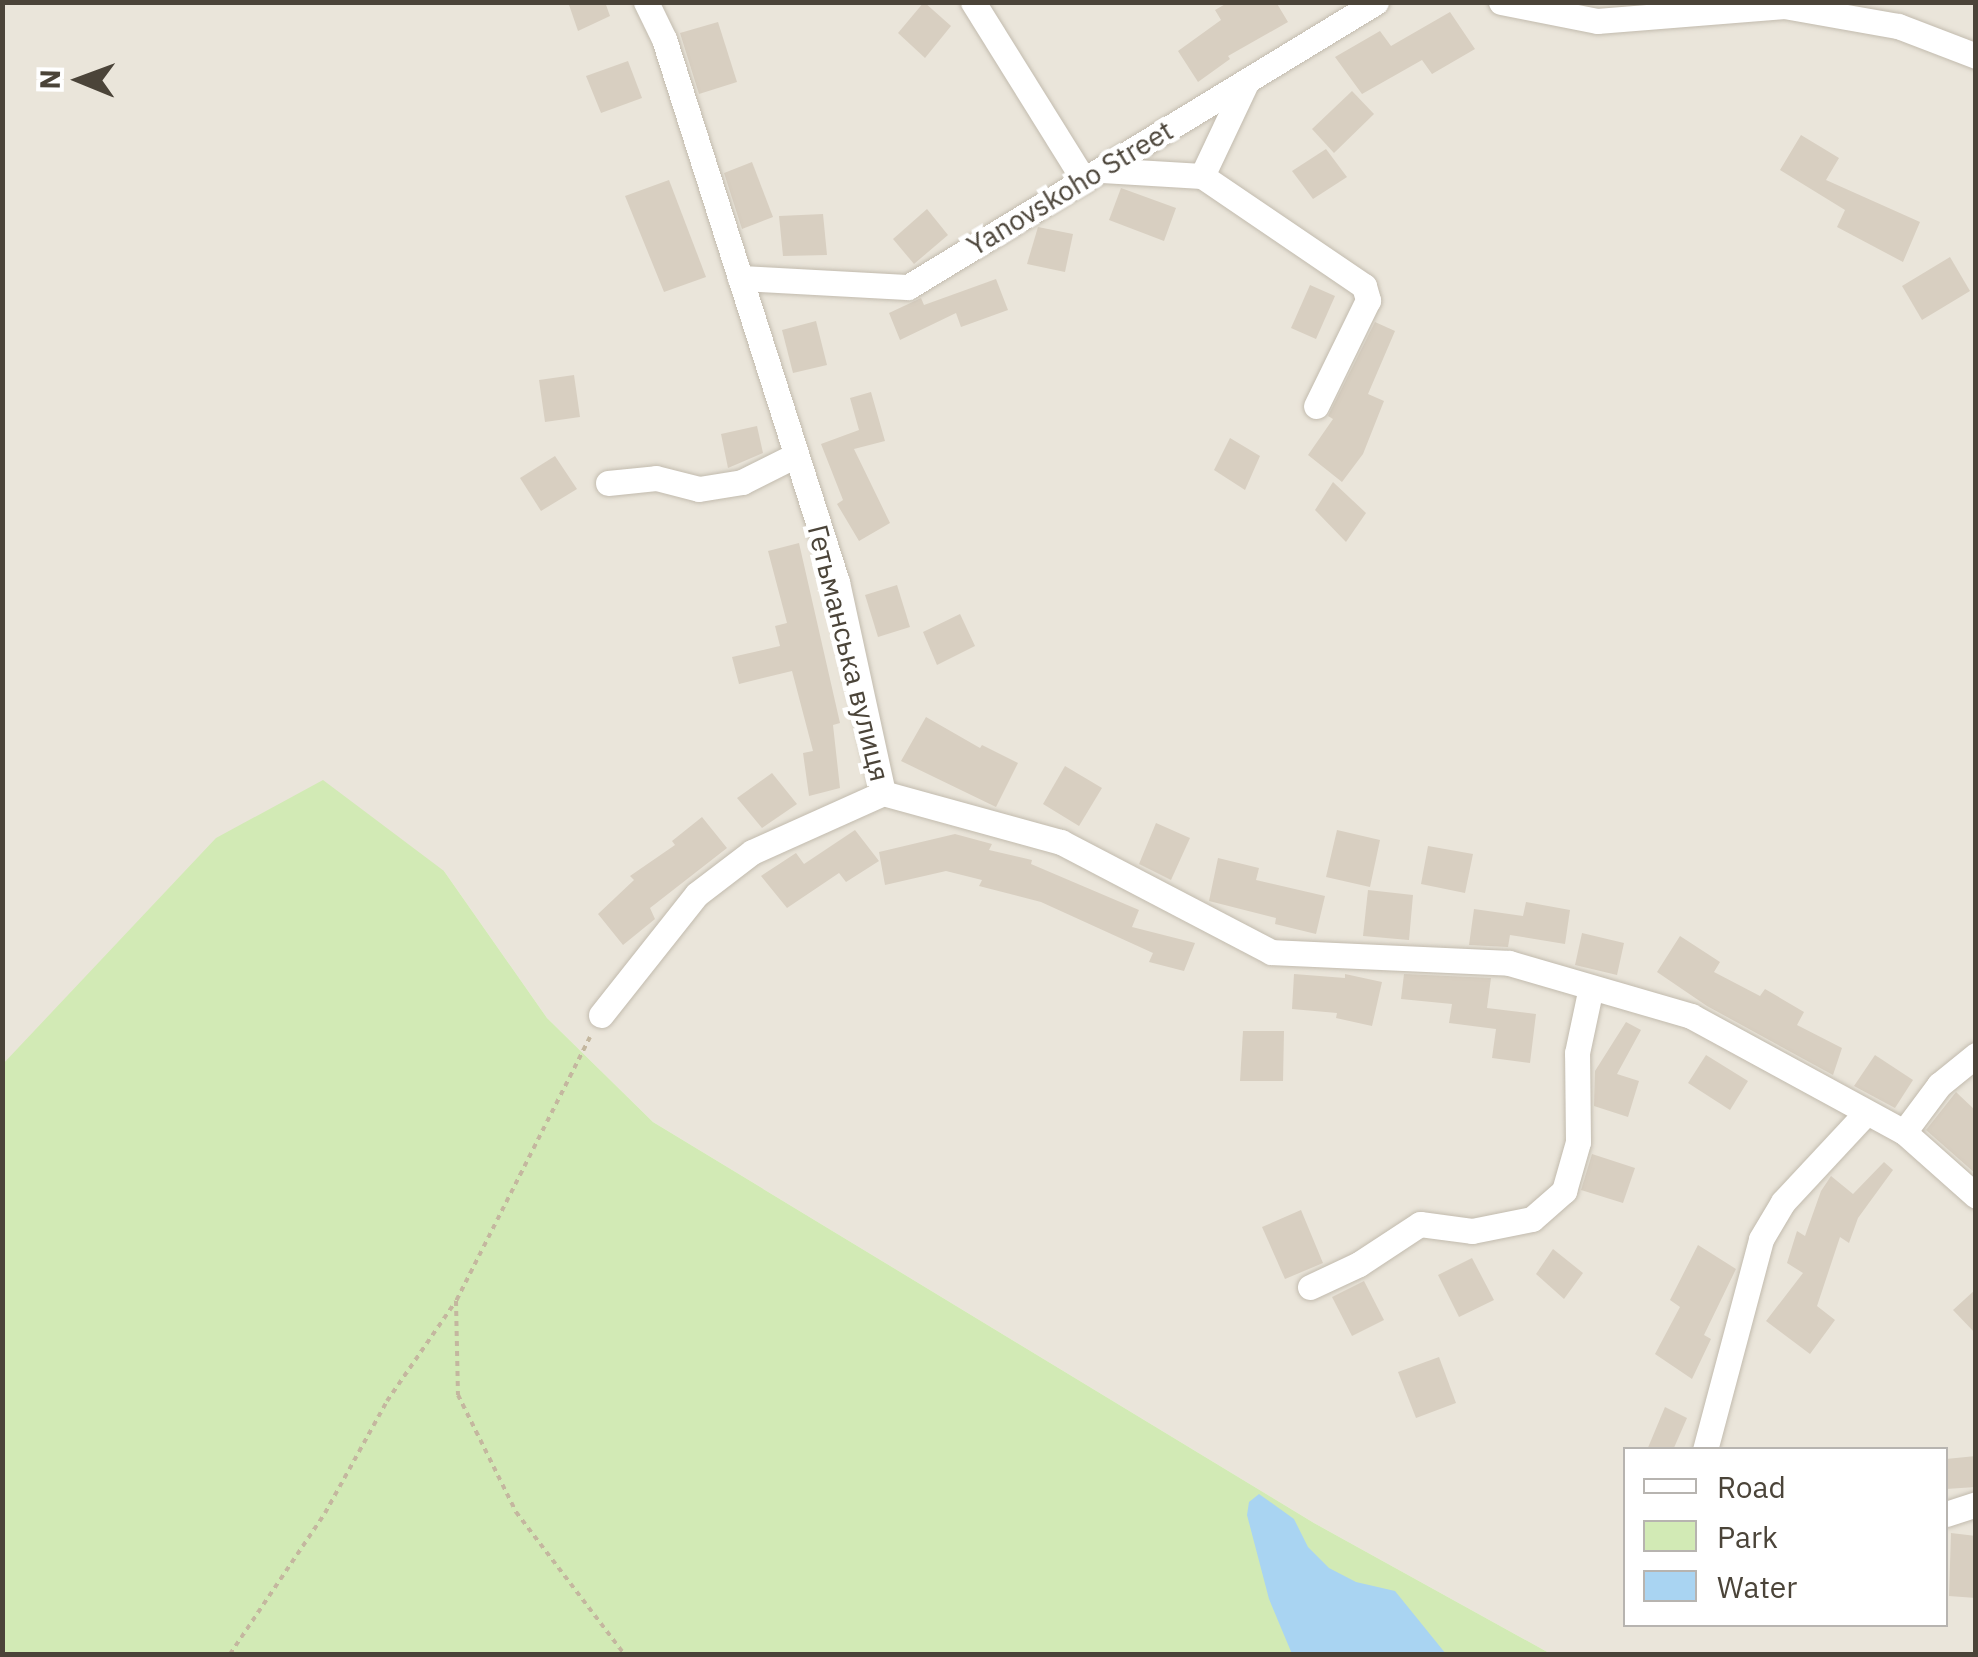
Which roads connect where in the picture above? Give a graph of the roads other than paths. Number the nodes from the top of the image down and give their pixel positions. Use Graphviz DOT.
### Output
graph roads {
  1 [pos="646,2"];
  2 [pos="972,2"];
  3 [pos="1376,2"];
  4 [pos="1501,2"];
  5 [pos="1862,11"];
  6 [pos="1596,12"];
  7 [pos="1976,56"];
  8 [pos="1248,81"];
  9 [pos="1093,175"];
  10 [pos="1202,176"];
  11 [pos="740,278"];
  12 [pos="1316,406"];
  13 [pos="796,454"];
  14 [pos="608,483"];
  15 [pos="883,793"];
  16 [pos="1591,987"];
  17 [pos="602,1014"];
  18 [pos="1976,1054"];
  19 [pos="1865,1114"];
  20 [pos="1904,1132"];
  21 [pos="1976,1196"];
  22 [pos="1310,1287"];
  23 [pos="1706,1447"];
  24 [pos="1976,1504"];
  25 [pos="1948,1513"];
  1 -- 11 [label="street, Гетьманська вулиця"];
  2 -- 9 [label="street"];
  3 -- 8 [label="street, Yanovskoho Street"];
  4 -- 6 [label="street"];
  5 -- 6 [label="street"];
  5 -- 7 [label="street"];
  8 -- 9 [label="street, Yanovskoho Street"];
  8 -- 10 [label="street"];
  9 -- 10 [label="street"];
  9 -- 11 [label="street, Yanovskoho Street"];
  10 -- 12 [label="street"];
  11 -- 13 [label="street, Гетьманська вулиця"];
  13 -- 14 [label="street"];
  13 -- 15 [label="street, Гетьманська вулиця"];
  15 -- 16 [label="street, Гетьманська вулиця"];
  15 -- 17 [label="street"];
  16 -- 19 [label="street, Гетьманська вулиця"];
  16 -- 22 [label="street"];
  18 -- 20 [label="street"];
  19 -- 20 [label="street, Гетьманська вулиця"];
  19 -- 23 [label="street"];
  20 -- 21 [label="street, Гетьманська вулиця"];
  24 -- 25 [label="street"];
}
